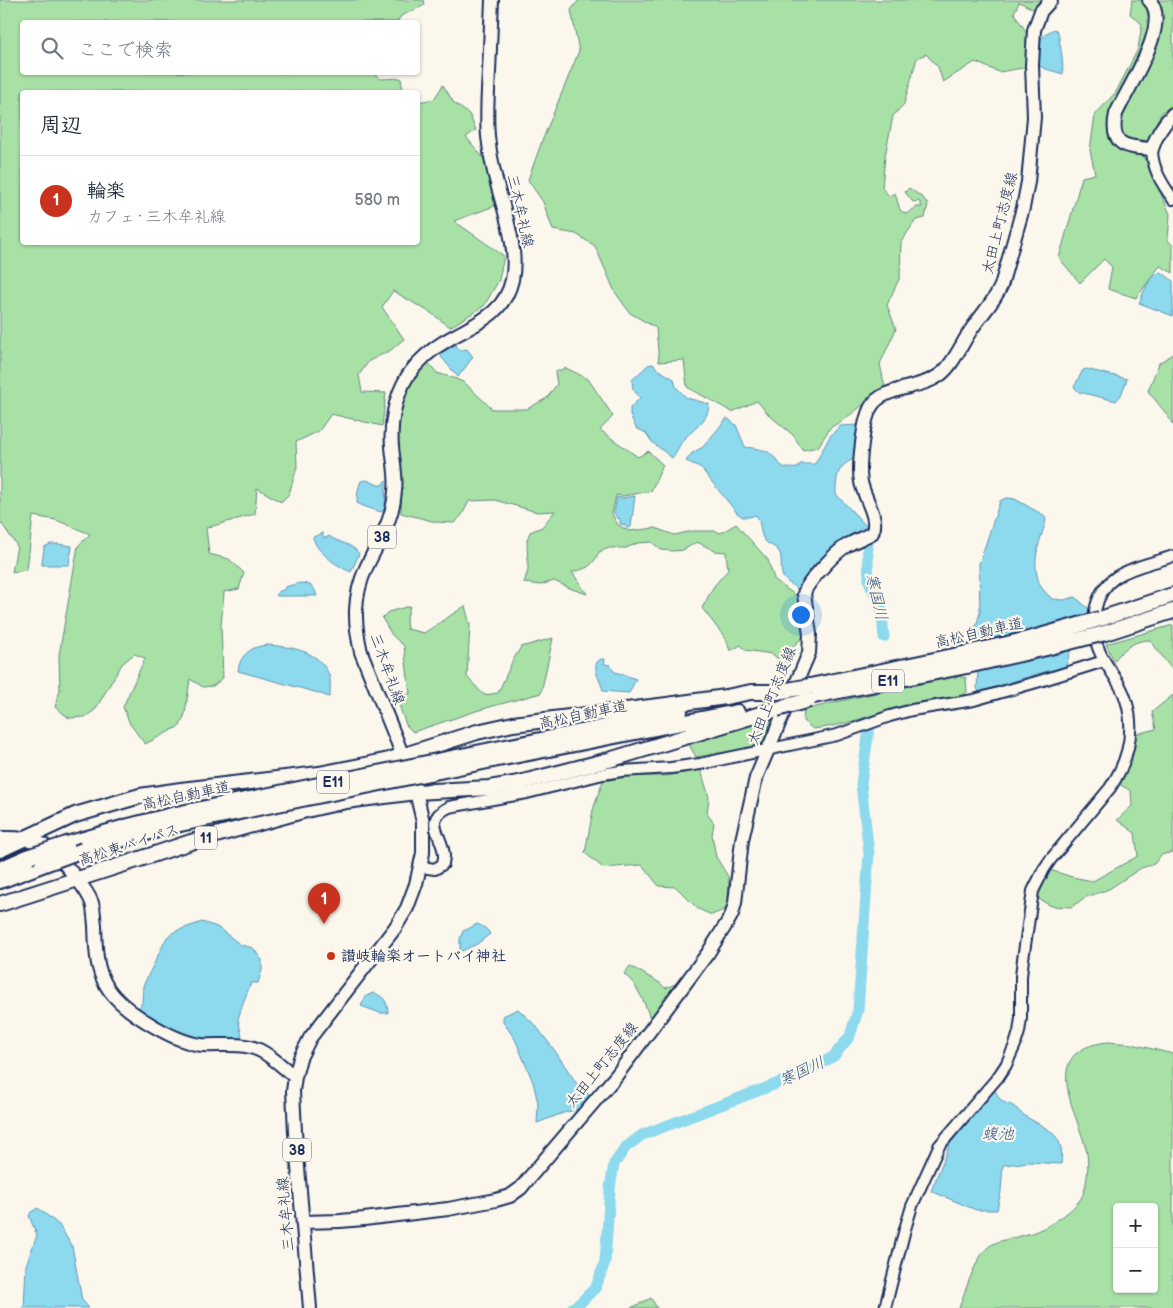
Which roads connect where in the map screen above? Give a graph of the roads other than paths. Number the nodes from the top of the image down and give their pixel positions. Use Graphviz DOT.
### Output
graph roads {
  1 [pos="492,0"];
  2 [pos="1051,0"];
  3 [pos="1149,0"];
  4 [pos="1173,114"];
  5 [pos="1152,149"];
  6 [pos="1173,198"];
  7 [pos="1173,556"];
  8 [pos="1173,595"];
  9 [pos="1173,611"];
  10 [pos="965,660"];
  11 [pos="1104,661"];
  12 [pos="809,694"];
  13 [pos="777,702"];
  14 [pos="769,749"];
  15 [pos="402,756"];
  16 [pos="416,792"];
  17 [pos="178,819"];
  18 [pos="0,838"];
  19 [pos="25,838"];
  20 [pos="0,850"];
  21 [pos="36,860"];
  22 [pos="421,867"];
  23 [pos="0,869"];
  24 [pos="77,879"];
  25 [pos="0,881"];
  26 [pos="0,904"];
  27 [pos="295,1078"];
  28 [pos="303,1222"];
  29 [pos="310,1308"];
  30 [pos="885,1308"];
  1 -- 15 [label="main road, 三木牟礼線 / 38"];
  2 -- 14 [label="main road, 太田上町志度線"];
  3 -- 5 [label="main road"];
  4 -- 5 [label="main road"];
  5 -- 6 [label="street"];
  7 -- 11 [label="street"];
  8 -- 10 [label="highway, 高松自動車道 / E11, bridge"];
  9 -- 10 [label="highway, 高松自動車道 / E11, bridge"];
  10 -- 12 [label="highway, 高松自動車道 / E11"];
  10 -- 12 [label="highway, 高松自動車道 / E11"];
  11 -- 14 [label="street"];
  11 -- 30 [label="street"];
  12 -- 13 [label="highway, 高松自動車道 / E11, bridge"];
  13 -- 15 [label="highway"];
  13 -- 16 [label="highway, 高松東バイパス"];
  13 -- 17 [label="highway, 高松自動車道 / E11, bridge"];
  14 -- 22 [label="street"];
  14 -- 28 [label="main road, 太田上町志度線"];
  15 -- 16 [label="main road, 三木牟礼線 / 38"];
  15 -- 19 [label="highway"];
  16 -- 22 [label="main road, 三木牟礼線 / 38"];
  16 -- 24 [label="highway, 高松東バイパス / 11"];
  17 -- 21 [label="highway, 高松自動車道 / E11, bridge"];
  17 -- 21 [label="highway, 高松自動車道 / E11, bridge"];
  18 -- 19 [label="main road"];
  19 -- 20 [label="highway"];
  19 -- 24 [label="main road"];
  21 -- 23 [label="highway, 高松自動車道 / E11"];
  21 -- 25 [label="highway, 高松自動車道 / E11"];
  22 -- 27 [label="main road, 三木牟礼線 / 38"];
  24 -- 26 [label="highway, 高松東バイパス / 11"];
  24 -- 27 [label="main road"];
  27 -- 28 [label="main road, 三木牟礼線 / 38"];
  28 -- 29 [label="main road, 三木牟礼線 / 38"];
}
